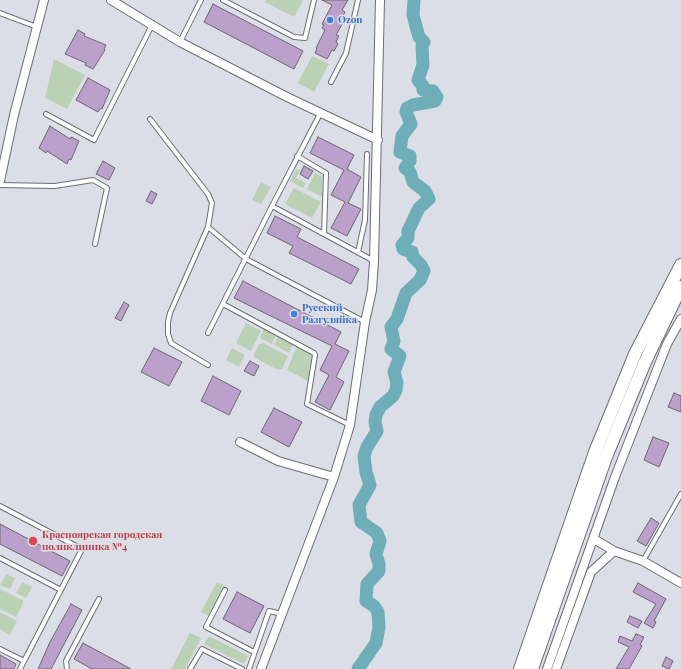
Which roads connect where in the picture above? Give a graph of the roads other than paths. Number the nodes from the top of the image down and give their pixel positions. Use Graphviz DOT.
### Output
graph roads {
  1 [pos="44,0"];
  2 [pos="111,0"];
  3 [pos="201,0"];
  4 [pos="224,0"];
  5 [pos="314,0"];
  6 [pos="358,0"];
  7 [pos="380,0"];
  8 [pos="0,13"];
  9 [pos="152,25"];
  10 [pos="37,27"];
  11 [pos="180,42"];
  12 [pos="331,82"];
  13 [pos="321,112"];
  14 [pos="46,114"];
  15 [pos="150,119"];
  16 [pos="378,140"];
  17 [pos="367,154"];
  18 [pos="297,156"];
  19 [pos="0,181"];
  20 [pos="0,185"];
  21 [pos="272,206"];
  22 [pos="208,227"];
  23 [pos="324,234"];
  24 [pos="95,244"];
  25 [pos="358,252"];
  26 [pos="246,259"];
  27 [pos="374,261"];
  28 [pos="681,265"];
  29 [pos="681,287"];
  30 [pos="223,304"];
  31 [pos="681,319"];
  32 [pos="365,322"];
  33 [pos="208,333"];
  34 [pos="208,365"];
  35 [pos="350,425"];
  36 [pos="240,442"];
  37 [pos="334,477"];
  38 [pos="681,494"];
  39 [pos="0,506"];
  40 [pos="594,538"];
  41 [pos="614,551"];
  42 [pos="0,558"];
  43 [pos="643,561"];
  44 [pos="681,583"];
  45 [pos="61,590"];
  46 [pos="225,590"];
  47 [pos="99,599"];
  48 [pos="283,615"];
  49 [pos="0,649"];
  50 [pos="254,652"];
  51 [pos="24,661"];
  52 [pos="20,669"];
  53 [pos="67,669"];
  54 [pos="190,669"];
  55 [pos="242,669"];
  56 [pos="249,669"];
  57 [pos="261,669"];
  58 [pos="520,669"];
  59 [pos="532,669"];
  60 [pos="547,669"];
  61 [pos="556,669"];
  1 -- 10 [label="street"];
  2 -- 9 [label="street"];
  3 -- 11 [label="lane"];
  4 -- 5 [label="lane"];
  6 -- 12 [label="lane"];
  7 -- 16 [label="street"];
  8 -- 10 [label="lane"];
  9 -- 11 [label="street"];
  9 -- 14 [label="lane"];
  10 -- 19 [label="street"];
  11 -- 13 [label="street"];
  13 -- 16 [label="street"];
  13 -- 18 [label="lane"];
  15 -- 22 [label="lane"];
  16 -- 27 [label="street"];
  17 -- 25 [label="lane"];
  18 -- 21 [label="lane"];
  18 -- 23 [label="lane"];
  20 -- 24 [label="lane"];
  21 -- 23 [label="lane"];
  21 -- 26 [label="lane"];
  22 -- 26 [label="lane"];
  22 -- 34 [label="lane"];
  23 -- 25 [label="lane"];
  25 -- 27 [label="lane"];
  26 -- 30 [label="lane"];
  26 -- 32 [label="lane"];
  27 -- 32 [label="street"];
  28 -- 58 [label="main road"];
  29 -- 59 [label="main road"];
  30 -- 33 [label="lane"];
  30 -- 35 [label="lane"];
  31 -- 40 [label="street"];
  32 -- 35 [label="street"];
  35 -- 37 [label="street"];
  36 -- 37 [label="street"];
  37 -- 48 [label="street"];
  38 -- 43 [label="lane"];
  39 -- 45 [label="lane"];
  40 -- 41 [label="street"];
  40 -- 60 [label="street"];
  41 -- 43 [label="street"];
  41 -- 61 [label="street"];
  42 -- 45 [label="lane"];
  43 -- 44 [label="street"];
  45 -- 51 [label="lane"];
  46 -- 50 [label="lane"];
  47 -- 53 [label="lane"];
  48 -- 50 [label="lane"];
  48 -- 57 [label="street"];
  49 -- 51 [label="lane"];
  50 -- 56 [label="lane"];
  51 -- 52 [label="lane"];
  54 -- 55 [label="lane"];
}
